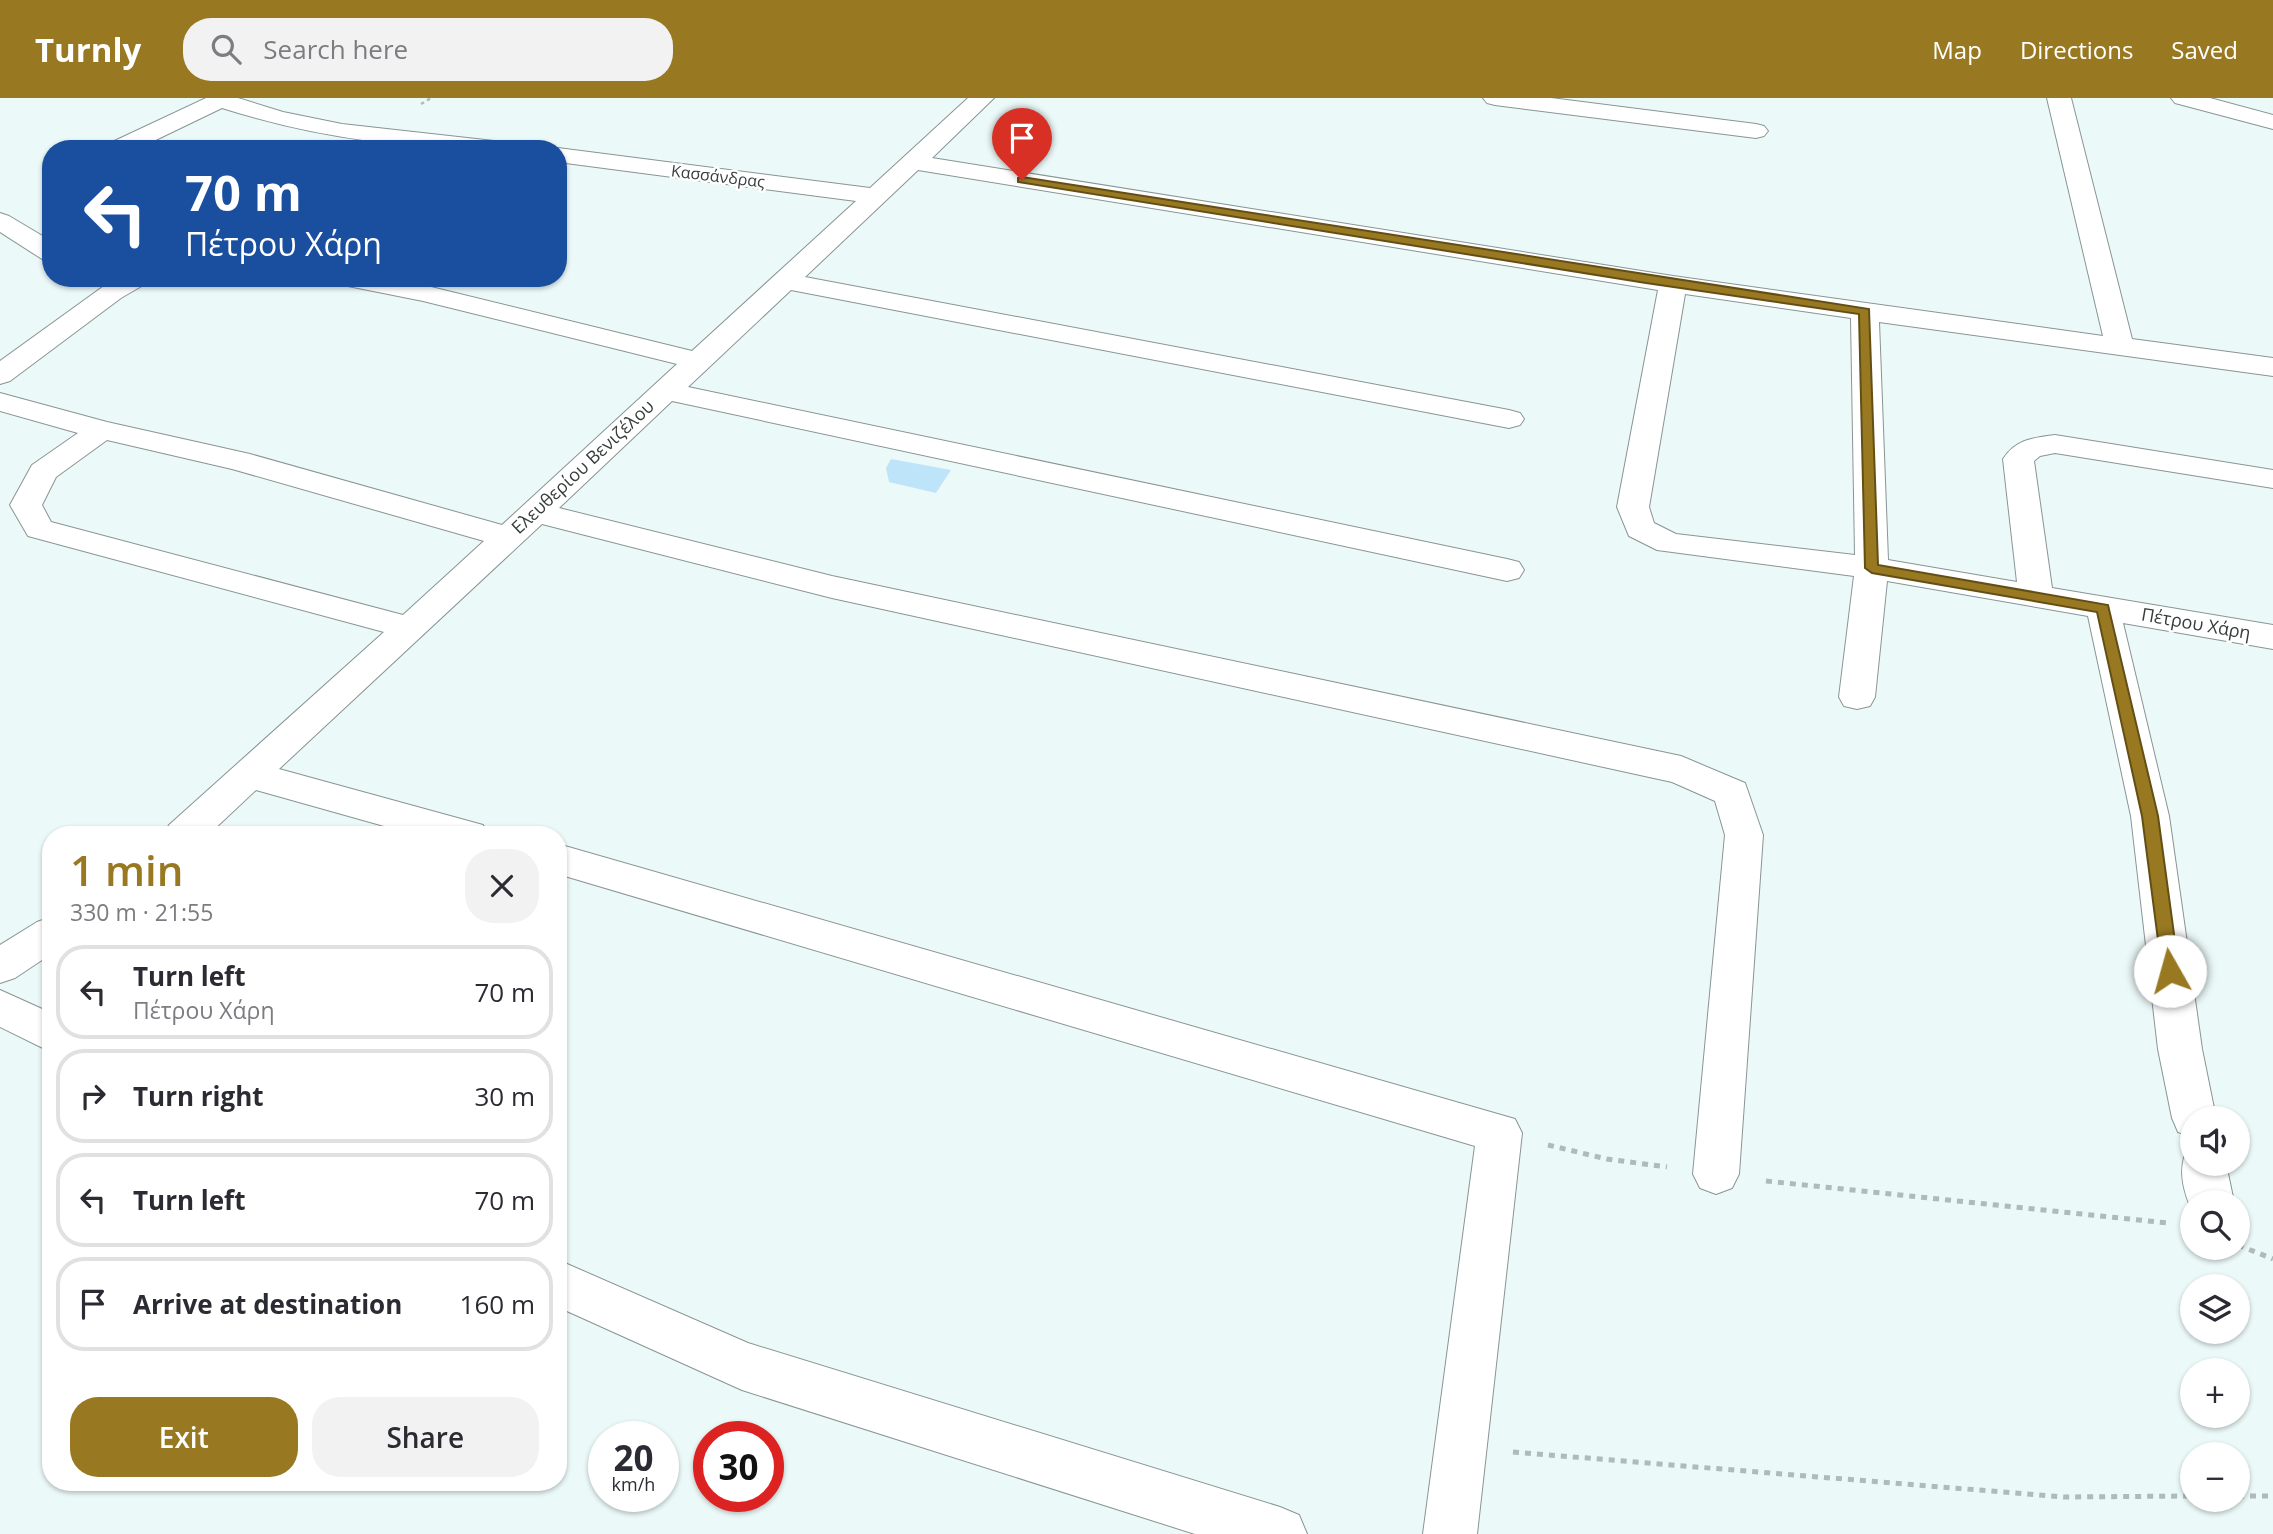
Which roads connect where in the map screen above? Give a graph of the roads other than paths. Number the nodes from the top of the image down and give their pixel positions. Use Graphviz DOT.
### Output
graph roads {
  1 [pos="982,98"];
  2 [pos="1495,98"];
  3 [pos="2059,98"];
  4 [pos="2183,98"];
  5 [pos="223,99"];
  6 [pos="2273,122"];
  7 [pos="1756,131"];
  8 [pos="136,140"];
  9 [pos="422,140"];
  10 [pos="567,156"];
  11 [pos="913,162"];
  12 [pos="877,197"];
  13 [pos="0,221"];
  14 [pos="42,247"];
  15 [pos="785,281"];
  16 [pos="1673,284"];
  17 [pos="98,287"];
  18 [pos="393,287"];
  19 [pos="1865,312"];
  20 [pos="2120,346"];
  21 [pos="698,361"];
  22 [pos="2273,367"];
  23 [pos="0,375"];
  24 [pos="665,391"];
  25 [pos="0,402"];
  26 [pos="1509,419"];
  27 [pos="102,430"];
  28 [pos="2273,480"];
  29 [pos="534,512"];
  30 [pos="507,537"];
  31 [pos="1872,568"];
  32 [pos="1507,570"];
  33 [pos="2036,596"];
  34 [pos="2103,608"];
  35 [pos="410,628"];
  36 [pos="2273,637"];
  37 [pos="1857,697"];
  38 [pos="250,775"];
  39 [pos="193,826"];
  40 [pos="436,826"];
  41 [pos="567,862"];
  42 [pos="42,939"];
  43 [pos="0,966"];
  44 [pos="0,1006"];
  45 [pos="42,1029"];
  46 [pos="2192,1106"];
  47 [pos="1716,1174"];
  48 [pos="567,1287"];
  49 [pos="1280,1534"];
  50 [pos="1450,1534"];
  1 -- 11 [label="street, Ελευθερίου Βενιζέλου"];
  2 -- 7 [label="street"];
  3 -- 20 [label="street"];
  4 -- 6 [label="street"];
  5 -- 8 [label="street"];
  5 -- 9 [label="street"];
  10 -- 12 [label="street, Κασσάνδρας"];
  11 -- 12 [label="street, Ελευθερίου Βενιζέλου"];
  11 -- 16 [label="street"];
  12 -- 15 [label="street, Ελευθερίου Βενιζέλου"];
  13 -- 14 [label="street"];
  15 -- 21 [label="street, Ελευθερίου Βενιζέλου"];
  15 -- 26 [label="street"];
  16 -- 19 [label="street"];
  16 -- 31 [label="street, Πέτρου Χάρη"];
  17 -- 23 [label="street"];
  18 -- 21 [label="street"];
  19 -- 20 [label="street"];
  19 -- 31 [label="street"];
  20 -- 22 [label="street"];
  21 -- 24 [label="street, Ελευθερίου Βενιζέλου"];
  24 -- 29 [label="street, Ελευθερίου Βενιζέλου"];
  24 -- 32 [label="street"];
  25 -- 27 [label="street"];
  27 -- 30 [label="street"];
  27 -- 35 [label="street"];
  28 -- 33 [label="street"];
  29 -- 30 [label="street, Ελευθερίου Βενιζέλου"];
  29 -- 47 [label="street"];
  30 -- 35 [label="street, Ελευθερίου Βενιζέλου"];
  31 -- 33 [label="street, Πέτρου Χάρη"];
  31 -- 37 [label="street"];
  33 -- 34 [label="street, Πέτρου Χάρη"];
  34 -- 36 [label="street, Πέτρου Χάρη"];
  34 -- 46 [label="street"];
  35 -- 38 [label="street, Ελευθερίου Βενιζέλου"];
  38 -- 39 [label="street, Ελευθερίου Βενιζέλου"];
  38 -- 40 [label="street"];
  41 -- 50 [label="street"];
  42 -- 43 [label="street"];
  44 -- 45 [label="street"];
  48 -- 49 [label="street"];
}
